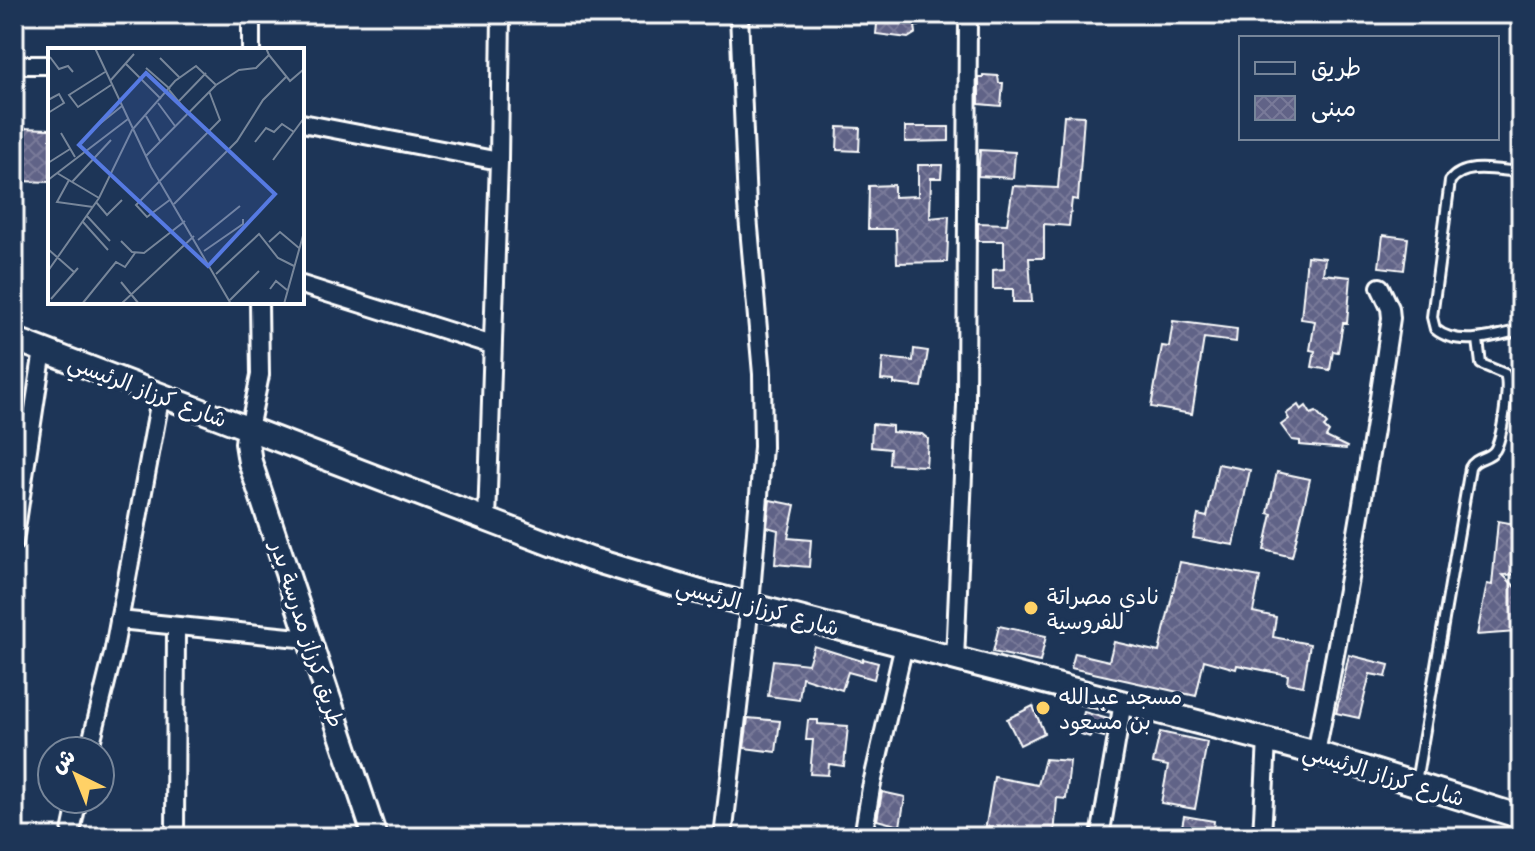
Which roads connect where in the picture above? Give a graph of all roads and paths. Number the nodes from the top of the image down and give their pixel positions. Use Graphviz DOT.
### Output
graph roads {
  1 [pos="251,14"];
  2 [pos="501,14"];
  3 [pos="739,14"];
  4 [pos="968,14"];
  5 [pos="251,48"];
  6 [pos="14,65"];
  7 [pos="48,65"];
  8 [pos="304,123"];
  9 [pos="499,161"];
  10 [pos="1521,172"];
  11 [pos="304,286"];
  12 [pos="1380,287"];
  13 [pos="259,304"];
  14 [pos="1521,330"];
  15 [pos="14,339"];
  16 [pos="1478,340"];
  17 [pos="492,345"];
  18 [pos="43,350"];
  19 [pos="161,394"];
  20 [pos="249,429"];
  21 [pos="487,521"];
  22 [pos="14,542"];
  23 [pos="750,605"];
  24 [pos="119,620"];
  25 [pos="176,626"];
  26 [pos="309,639"];
  27 [pos="904,645"];
  28 [pos="955,660"];
  29 [pos="1123,702"];
  30 [pos="93,735"];
  31 [pos="1267,740"];
  32 [pos="1316,753"];
  33 [pos="1416,783"];
  34 [pos="75,815"];
  35 [pos="1521,817"];
  36 [pos="70,837"];
  37 [pos="175,837"];
  38 [pos="375,837"];
  39 [pos="723,837"];
  40 [pos="863,837"];
  41 [pos="1100,837"];
  42 [pos="1262,837"];
  1 -- 5 [label="street"];
  2 -- 9 [label="street"];
  3 -- 23 [label="street"];
  4 -- 28 [label="street"];
  6 -- 7 [label="street"];
  8 -- 9 [label="street"];
  9 -- 17 [label="street"];
  10 -- 16 [label="lane"];
  11 -- 17 [label="street"];
  12 -- 32 [label="street"];
  13 -- 20 [label="street"];
  14 -- 16 [label="lane"];
  15 -- 18 [label="street, شارع كرزاز الرئيسي"];
  16 -- 33 [label="lane"];
  17 -- 21 [label="street"];
  18 -- 19 [label="street, شارع كرزاز الرئيسي"];
  18 -- 22 [label="street"];
  19 -- 20 [label="street, شارع كرزاز الرئيسي"];
  19 -- 24 [label="street"];
  20 -- 21 [label="street, شارع كرزاز الرئيسي"];
  20 -- 26 [label="street, طريق كرزاز مدرسة بدر"];
  21 -- 23 [label="street, شارع كرزاز الرئيسي"];
  23 -- 27 [label="street, شارع كرزاز الرئيسي"];
  23 -- 39 [label="street"];
  24 -- 25 [label="street"];
  24 -- 30 [label="street"];
  25 -- 26 [label="street"];
  25 -- 37 [label="street"];
  26 -- 38 [label="street, طريق كرزاز مدرسة بدر"];
  27 -- 28 [label="street, شارع كرزاز الرئيسي"];
  27 -- 40 [label="street"];
  28 -- 29 [label="street, شارع كرزاز الرئيسي"];
  29 -- 31 [label="street, شارع كرزاز الرئيسي"];
  29 -- 41 [label="street"];
  31 -- 32 [label="street, شارع كرزاز الرئيسي"];
  31 -- 42 [label="street"];
  32 -- 33 [label="street, شارع كرزاز الرئيسي"];
  33 -- 35 [label="street, شارع كرزاز الرئيسي"];
  34 -- 36 [label="street"];
}
